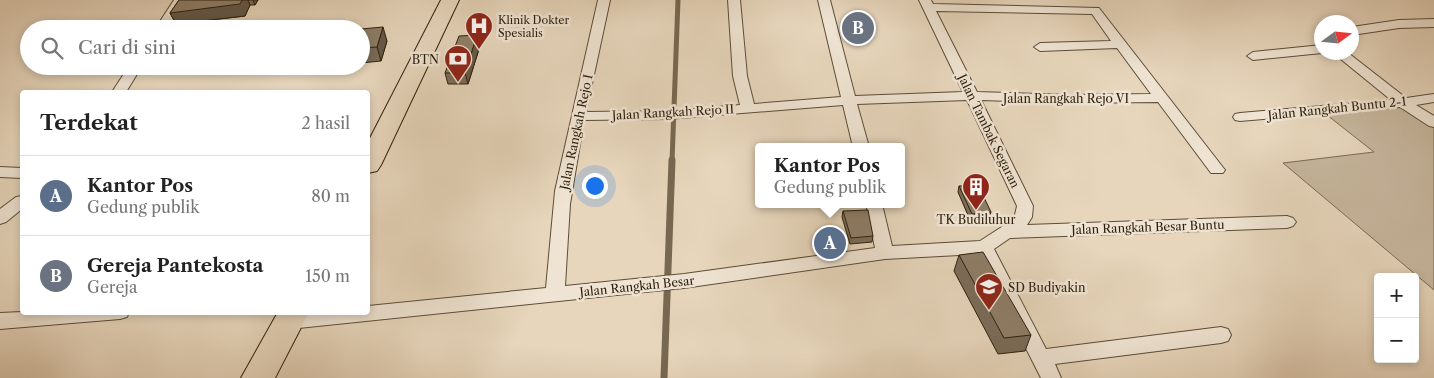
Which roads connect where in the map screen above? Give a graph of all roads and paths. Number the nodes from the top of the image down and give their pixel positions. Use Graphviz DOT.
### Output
graph roads {
  1 [pos="180,0"];
  2 [pos="450,0"];
  3 [pos="604,0"];
  4 [pos="734,0"];
  5 [pos="824,0"];
  6 [pos="927,3"];
  7 [pos="1095,11"];
  8 [pos="167,20"];
  9 [pos="1434,23"];
  10 [pos="1359,31"];
  11 [pos="1120,44"];
  12 [pos="1040,47"];
  13 [pos="1314,50"];
  14 [pos="1253,56"];
  15 [pos="1348,60"];
  16 [pos="130,75"];
  17 [pos="120,90"];
  18 [pos="971,96"];
  19 [pos="1161,98"];
  20 [pos="1434,98"];
  21 [pos="850,100"];
  22 [pos="1401,101"];
  23 [pos="748,109"];
  24 [pos="578,116"];
  25 [pos="1240,117"];
  26 [pos="1434,123"];
  27 [pos="860,143"];
  28 [pos="370,161"];
  29 [pos="1217,170"];
  30 [pos="0,172"];
  31 [pos="20,173"];
  32 [pos="20,203"];
  33 [pos="875,208"];
  34 [pos="0,218"];
  35 [pos="1287,222"];
  36 [pos="1009,232"];
  37 [pos="984,247"];
  38 [pos="885,253"];
  39 [pos="555,295"];
  40 [pos="370,310"];
  41 [pos="80,315"];
  42 [pos="315,315"];
  43 [pos="291,317"];
  44 [pos="0,321"];
  45 [pos="1221,334"];
  46 [pos="1040,358"];
  47 [pos="258,378"];
  48 [pos="1051,378"];
  1 -- 8 [label="street"];
  2 -- 28 [label="main road"];
  3 -- 24 [label="street, Jalan Rangkah Rejo I"];
  4 -- 23 [label="street, Jalan Rangkah Rejo II"];
  5 -- 21 [label="street"];
  6 -- 7 [label="street"];
  6 -- 18 [label="street, Jalan Tambak Segaran"];
  7 -- 11 [label="street"];
  9 -- 10 [label="street"];
  11 -- 12 [label="street"];
  11 -- 19 [label="street"];
  13 -- 14 [label="street"];
  15 -- 22 [label="street"];
  16 -- 17 [label="street"];
  18 -- 19 [label="street, Jalan Rangkah Rejo VI"];
  18 -- 21 [label="street, Jalan Rangkah Rejo VI"];
  18 -- 36 [label="street, Jalan Tambak Segaran"];
  19 -- 29 [label="street"];
  20 -- 22 [label="street, Jalan Rangkah Buntu 2-1"];
  21 -- 23 [label="street, Jalan Rangkah Rejo VI"];
  21 -- 27 [label="street"];
  22 -- 25 [label="street, Jalan Rangkah Buntu 2-1"];
  22 -- 26 [label="street"];
  23 -- 24 [label="street, Jalan Rangkah Rejo II"];
  24 -- 39 [label="street, Jalan Rangkah Rejo I"];
  30 -- 31 [label="street"];
  32 -- 34 [label="street"];
  33 -- 38 [label="street"];
  35 -- 36 [label="street, Jalan Rangkah Besar Buntu"];
  36 -- 37 [label="street, Jalan Tambak Segaran"];
  37 -- 38 [label="street, Jalan Rangkah Besar"];
  37 -- 46 [label="street"];
  38 -- 39 [label="street, Jalan Rangkah Besar"];
  39 -- 40 [label="street, Jalan Rangkah Besar"];
  41 -- 44 [label="street"];
  42 -- 43 [label="street, Jalan Rangkah Besar"];
  43 -- 47 [label="main road"];
  45 -- 46 [label="street"];
  46 -- 48 [label="street"];
}
